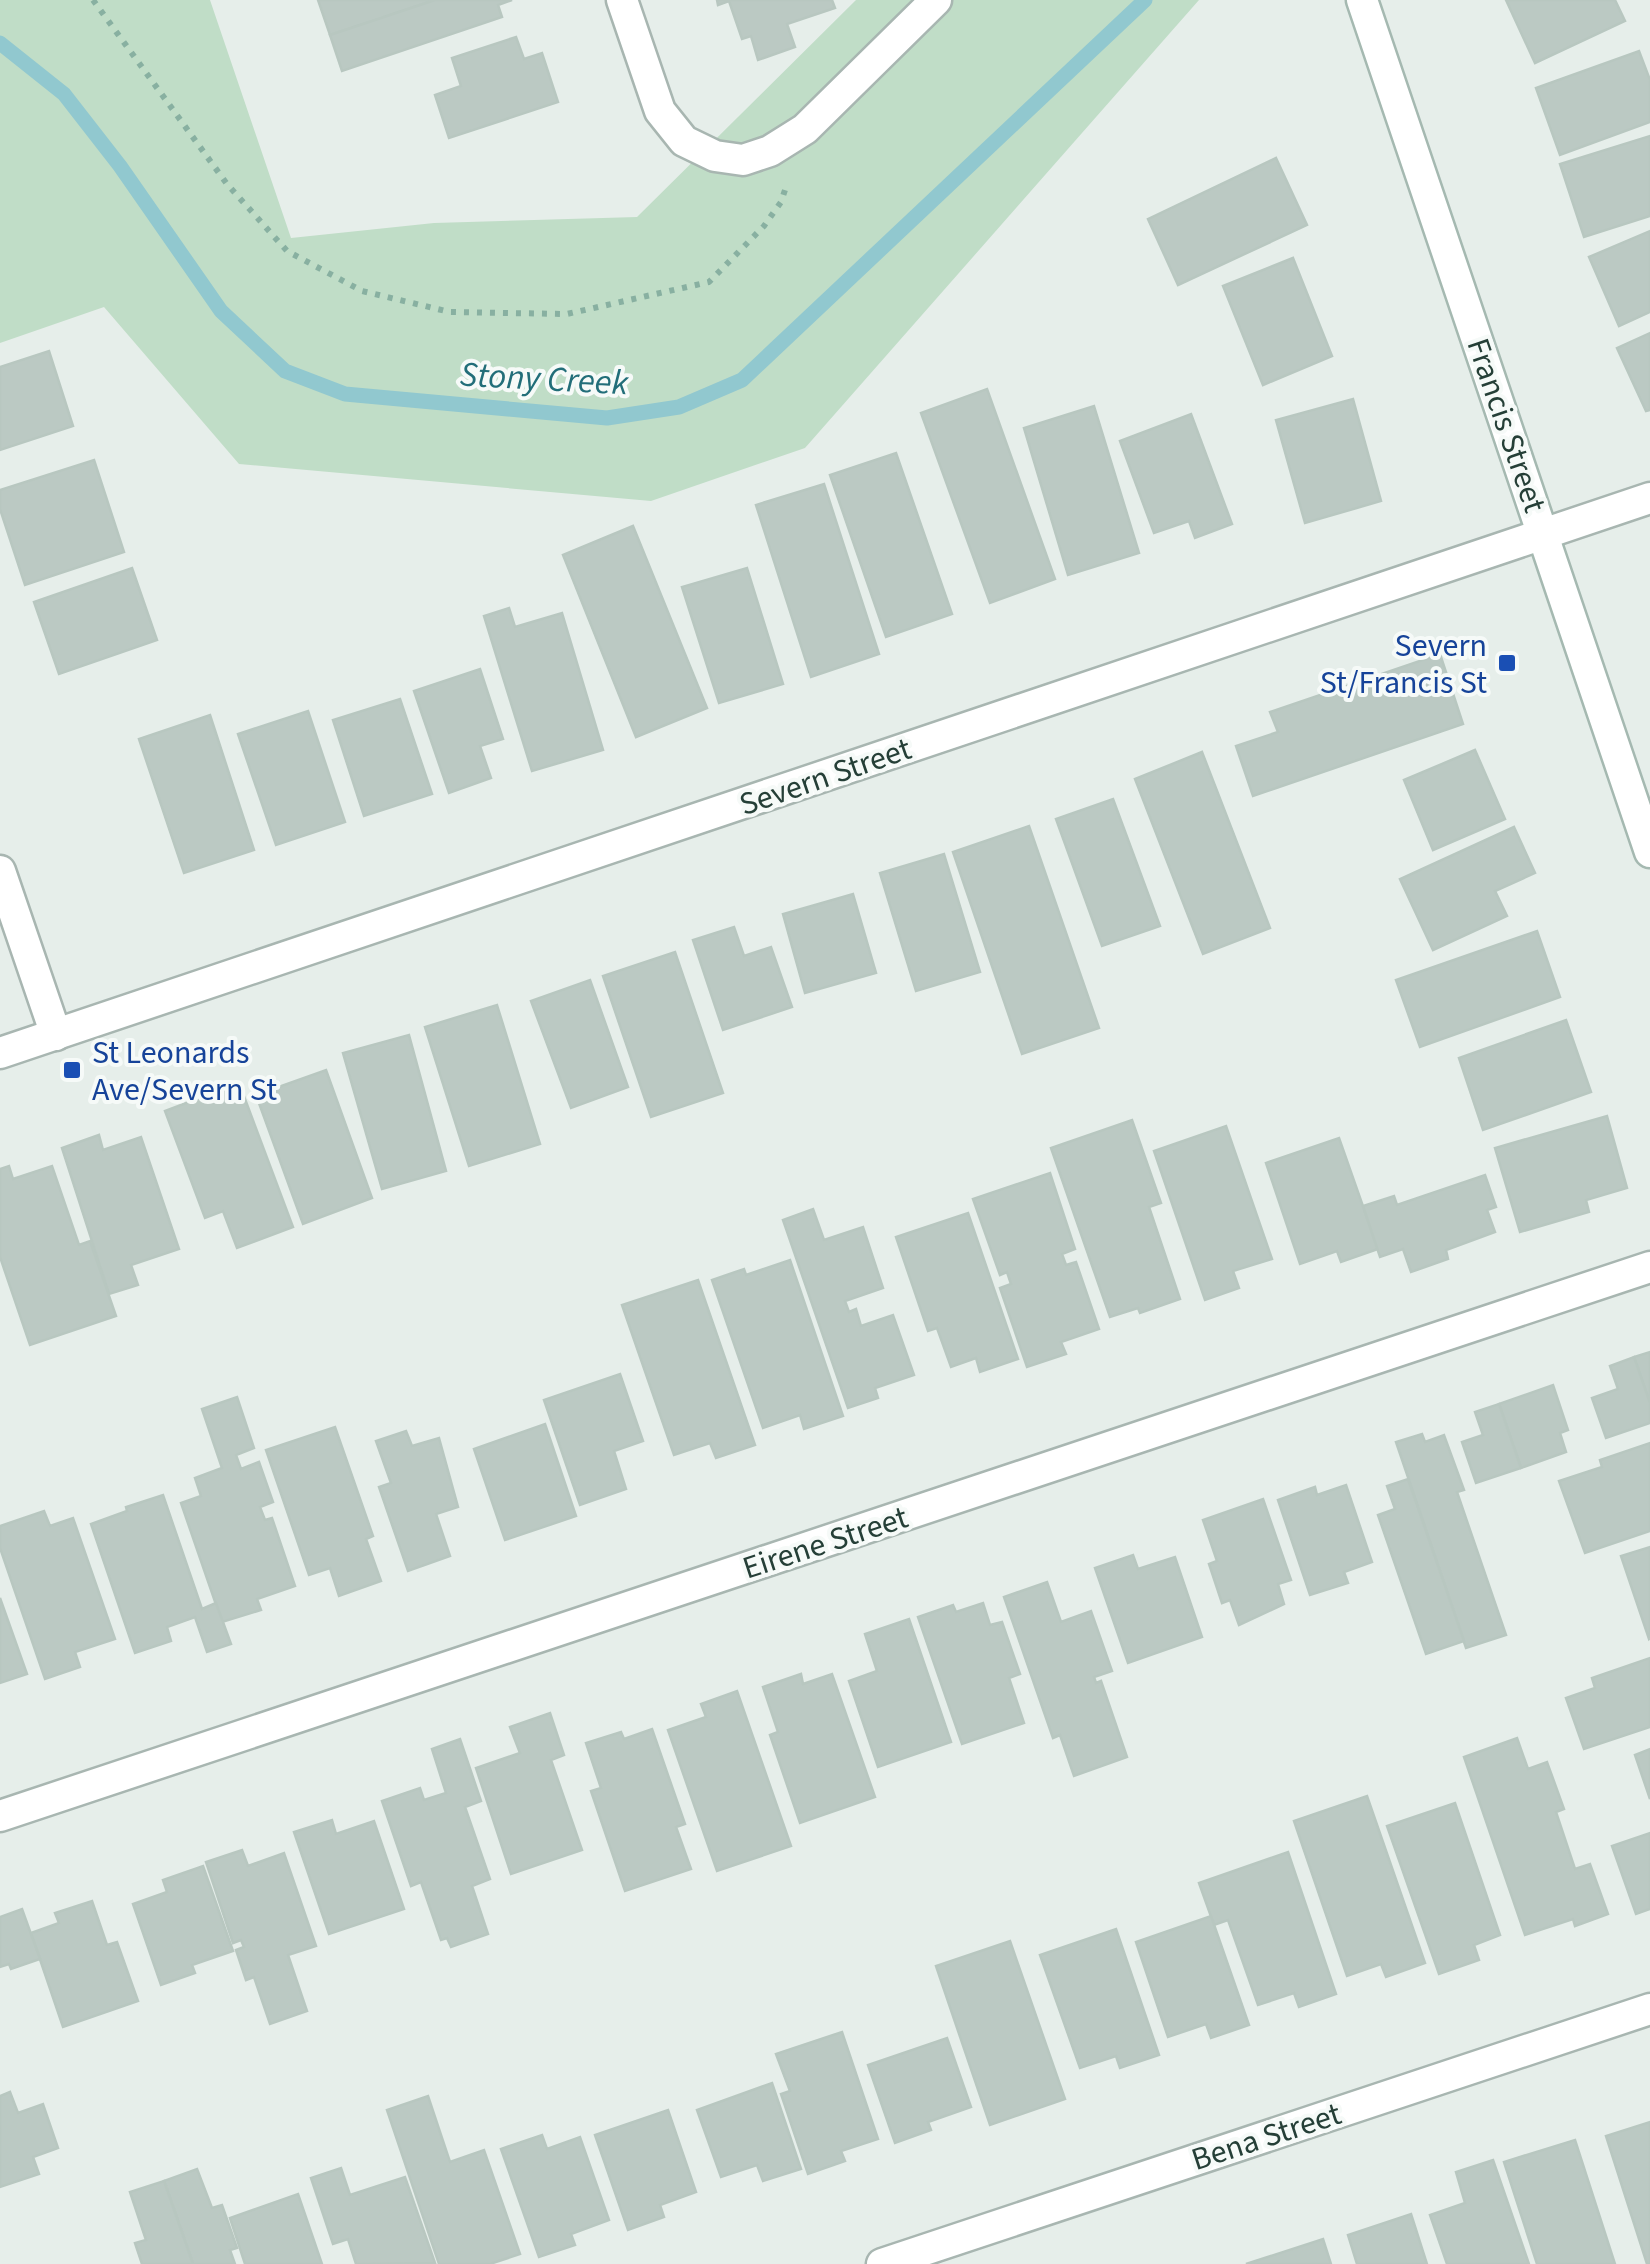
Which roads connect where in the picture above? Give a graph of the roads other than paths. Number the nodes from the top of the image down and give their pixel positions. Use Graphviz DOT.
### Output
graph roads {
  1 [pos="622,0"];
  2 [pos="936,0"];
  3 [pos="1362,0"];
  4 [pos="1650,498"];
  5 [pos="1544,533"];
  6 [pos="1650,852"];
  7 [pos="0,871"];
  8 [pos="56,1034"];
  9 [pos="0,1053"];
  10 [pos="1650,1267"];
  11 [pos="0,1816"];
  12 [pos="1650,2009"];
  13 [pos="882,2264"];
  1 -- 2 [label="street"];
  3 -- 5 [label="street, Francis Street"];
  4 -- 5 [label="street, Severn Street"];
  5 -- 6 [label="street, Francis Street"];
  5 -- 8 [label="street, Severn Street"];
  7 -- 8 [label="street"];
  8 -- 9 [label="street, Severn Street"];
  10 -- 11 [label="street, Eirene Street"];
  12 -- 13 [label="street, Bena Street"];
}
